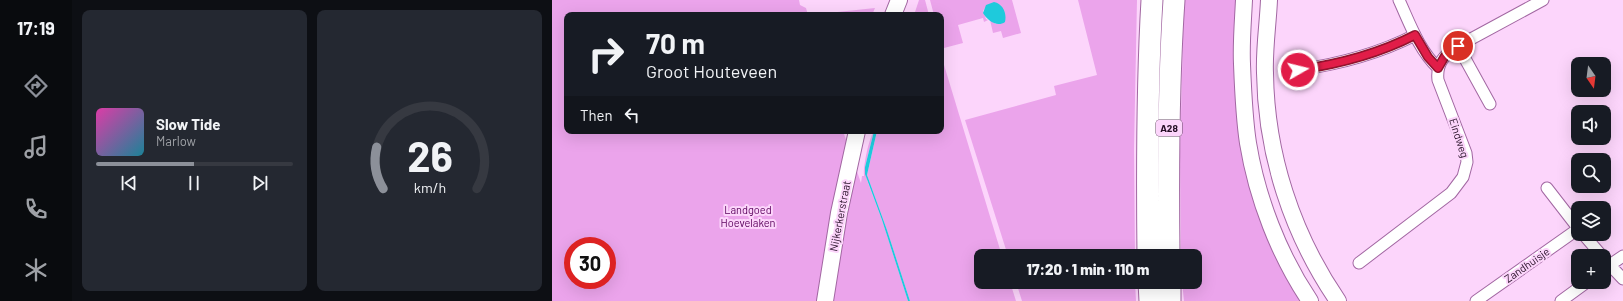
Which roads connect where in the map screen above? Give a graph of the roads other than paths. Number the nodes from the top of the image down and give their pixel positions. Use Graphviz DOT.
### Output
graph roads {
  1 [pos="1152,0"];
  2 [pos="1174,0"];
  3 [pos="1244,0"];
  4 [pos="1269,0"];
  5 [pos="1400,0"];
  6 [pos="1544,0"];
  7 [pos="1415,35"];
  8 [pos="1458,46"];
  9 [pos="1438,68"];
  10 [pos="1298,70"];
  11 [pos="1490,104"];
  12 [pos="856,134"];
  13 [pos="1547,188"];
  14 [pos="1571,220"];
  15 [pos="1571,234"];
  16 [pos="1589,241"];
  17 [pos="1148,249"];
  18 [pos="1170,249"];
  19 [pos="1596,249"];
  20 [pos="1623,256"];
  21 [pos="1611,262"];
  22 [pos="1359,263"];
  23 [pos="1611,268"];
  24 [pos="1623,279"];
  25 [pos="1149,289"];
  26 [pos="1170,289"];
  27 [pos="1577,289"];
  28 [pos="825,301"];
  29 [pos="1150,301"];
  30 [pos="1170,301"];
  31 [pos="1310,301"];
  32 [pos="1338,301"];
  33 [pos="1476,301"];
  34 [pos="1561,301"];
  1 -- 17 [label="highway, A28"];
  2 -- 18 [label="highway, A28"];
  3 -- 31 [label="main road"];
  4 -- 32 [label="main road"];
  5 -- 7 [label="street"];
  6 -- 8 [label="street"];
  7 -- 9 [label="street"];
  7 -- 10 [label="street"];
  8 -- 9 [label="street"];
  8 -- 11 [label="street"];
  9 -- 22 [label="street, Eindweg"];
  12 -- 28 [label="main road, Nijkerkerstraat"];
  13 -- 14 [label="street"];
  15 -- 33 [label="street, Zandhuisje"];
  16 -- 19 [label="street"];
  20 -- 21 [label="street"];
  23 -- 24 [label="street"];
  25 -- 29 [label="highway"];
  26 -- 30 [label="highway"];
  27 -- 34 [label="street"];
}
